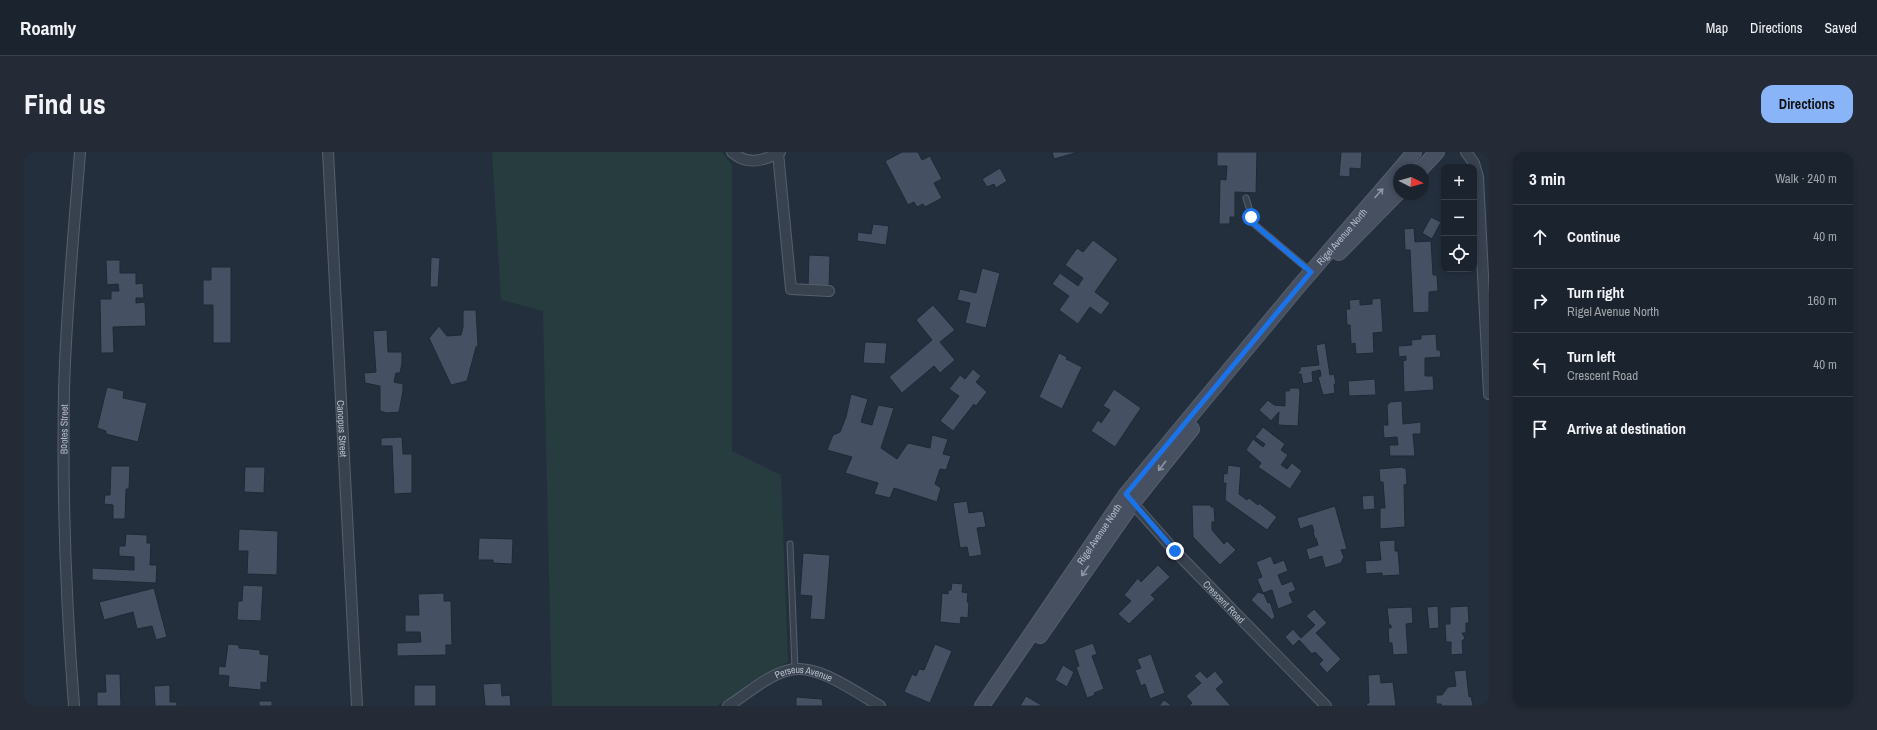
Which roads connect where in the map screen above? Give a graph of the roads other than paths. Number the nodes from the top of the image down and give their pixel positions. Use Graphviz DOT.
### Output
graph roads {
  1 [pos="80,152"];
  2 [pos="328,152"];
  3 [pos="732,152"];
  4 [pos="1414,152"];
  5 [pos="1437,152"];
  6 [pos="1466,152"];
  7 [pos="779,153"];
  8 [pos="1404,164"];
  9 [pos="1426,164"];
  10 [pos="1393,177"];
  11 [pos="1246,198"];
  12 [pos="1393,198"];
  13 [pos="1311,272"];
  14 [pos="829,291"];
  15 [pos="1489,394"];
  16 [pos="1129,499"];
  17 [pos="790,544"];
  18 [pos="795,669"];
  19 [pos="74,706"];
  20 [pos="357,706"];
  21 [pos="728,706"];
  22 [pos="880,706"];
  23 [pos="982,706"];
  24 [pos="994,706"];
  25 [pos="1326,706"];
  1 -- 19 [label="street, Bootes Street"];
  2 -- 20 [label="street, Canopus Street"];
  3 -- 7 [label="street"];
  4 -- 8 [label="main road, Rigel Avenue North"];
  5 -- 9 [label="main road"];
  6 -- 15 [label="street"];
  7 -- 14 [label="street"];
  13 -- 10 [label="main road, Rigel Avenue North, one-way"];
  11 -- 13 [label="lane"];
  12 -- 16 [label="main road, Rigel Avenue North, one-way"];
  13 -- 16 [label="main road, Rigel Avenue North"];
  16 -- 23 [label="main road, Rigel Avenue North"];
  16 -- 24 [label="main road, Rigel Avenue North, one-way"];
  16 -- 25 [label="street, Crescent Road"];
  17 -- 18 [label="lane"];
  18 -- 21 [label="street, Perseus Avenue"];
  18 -- 22 [label="street, Perseus Avenue"];
}
